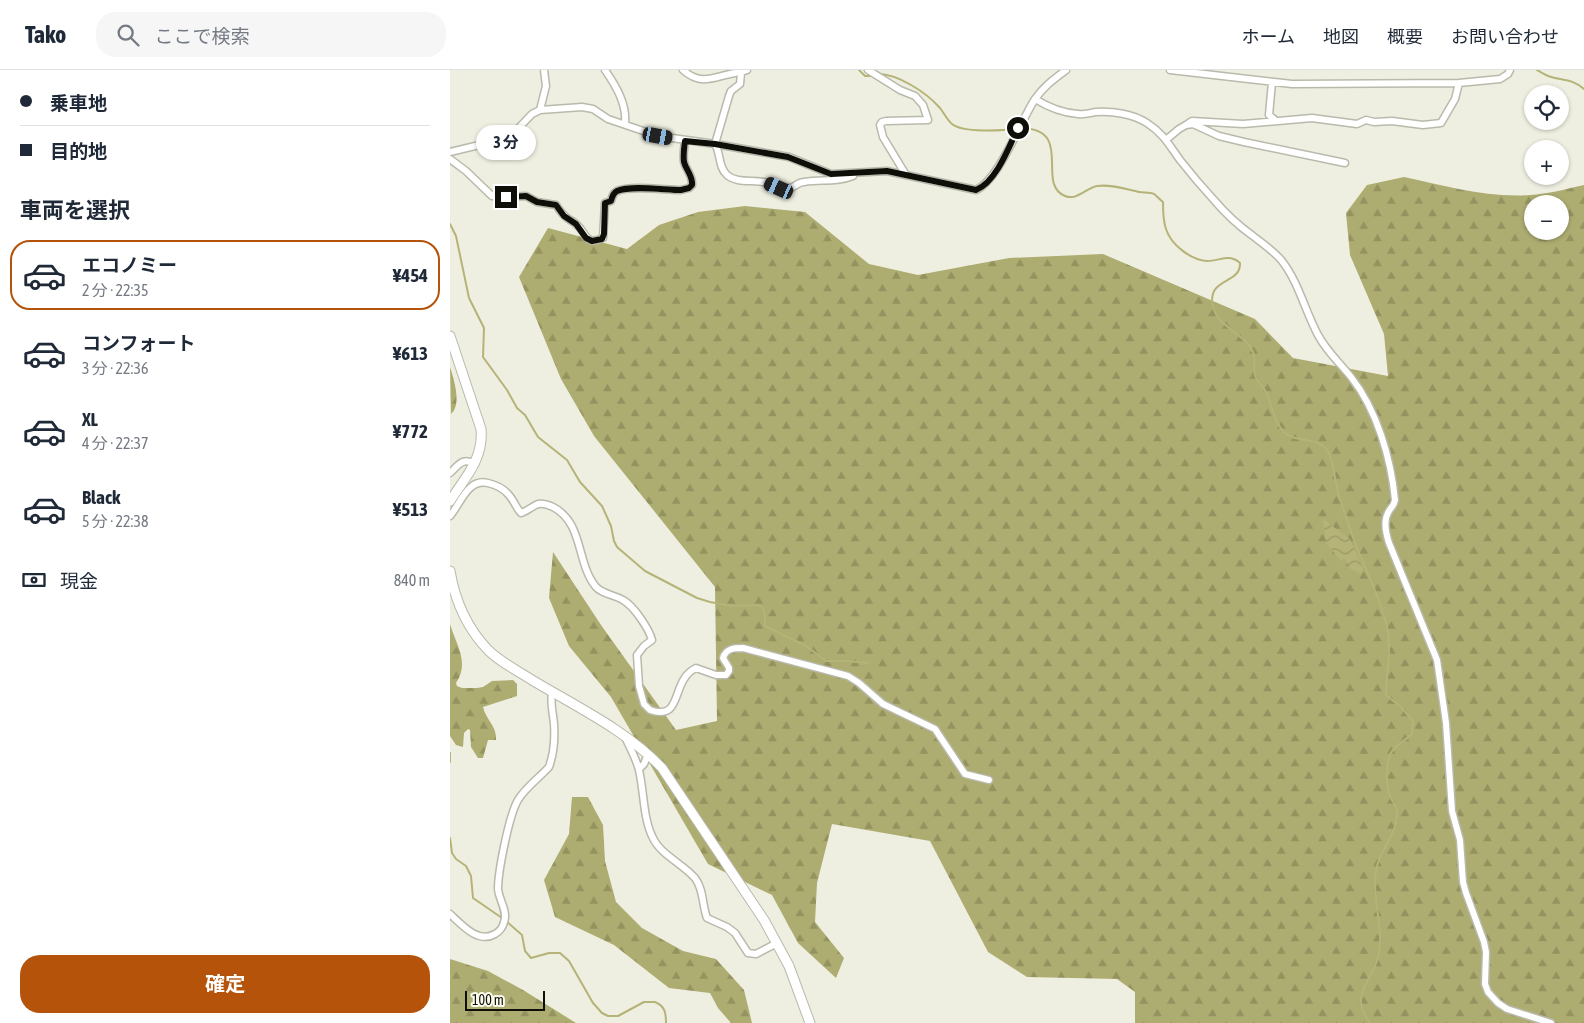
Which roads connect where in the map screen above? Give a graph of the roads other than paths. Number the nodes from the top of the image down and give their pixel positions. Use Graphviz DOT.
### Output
graph roads {
  1 [pos="544,70"];
  2 [pos="605,70"];
  3 [pos="683,70"];
  4 [pos="868,70"];
  5 [pos="1066,70"];
  6 [pos="1170,70"];
  7 [pos="1510,70"];
  8 [pos="744,71"];
  9 [pos="1272,82"];
  10 [pos="1459,83"];
  11 [pos="1035,99"];
  12 [pos="540,110"];
  13 [pos="1276,122"];
  14 [pos="624,124"];
  15 [pos="1186,125"];
  16 [pos="1167,139"];
  17 [pos="685,141"];
  18 [pos="715,144"];
  19 [pos="450,152"];
  20 [pos="450,159"];
  21 [pos="1345,163"];
  22 [pos="858,173"];
  23 [pos="906,175"];
  24 [pos="450,336"];
  25 [pos="474,464"];
  26 [pos="450,473"];
  27 [pos="450,501"];
  28 [pos="450,516"];
  29 [pos="450,572"];
  30 [pos="552,692"];
  31 [pos="624,735"];
  32 [pos="648,754"];
  33 [pos="639,769"];
  34 [pos="989,780"];
  35 [pos="450,914"];
  36 [pos="778,943"];
  37 [pos="810,1023"];
  38 [pos="1551,1023"];
  1 -- 12 [label="street"];
  2 -- 14 [label="street"];
  3 -- 8 [label="street"];
  4 -- 23 [label="street"];
  5 -- 11 [label="street"];
  6 -- 9 [label="street"];
  7 -- 10 [label="street"];
  8 -- 18 [label="street"];
  9 -- 10 [label="street"];
  9 -- 13 [label="street"];
  10 -- 13 [label="street"];
  11 -- 16 [label="street"];
  11 -- 23 [label="street"];
  12 -- 14 [label="street"];
  12 -- 19 [label="street"];
  13 -- 15 [label="street"];
  14 -- 17 [label="street"];
  15 -- 16 [label="street"];
  15 -- 21 [label="street"];
  16 -- 38 [label="street"];
  17 -- 18 [label="street"];
  17 -- 20 [label="street"];
  18 -- 22 [label="street"];
  18 -- 22 [label="street"];
  22 -- 23 [label="street"];
  24 -- 25 [label="street"];
  25 -- 26 [label="street"];
  25 -- 27 [label="street"];
  28 -- 34 [label="street"];
  29 -- 30 [label="street"];
  30 -- 31 [label="street"];
  30 -- 35 [label="street"];
  31 -- 32 [label="street"];
  31 -- 33 [label="street"];
  32 -- 33 [label="street"];
  32 -- 36 [label="street"];
  33 -- 36 [label="street"];
  36 -- 37 [label="street"];
}
